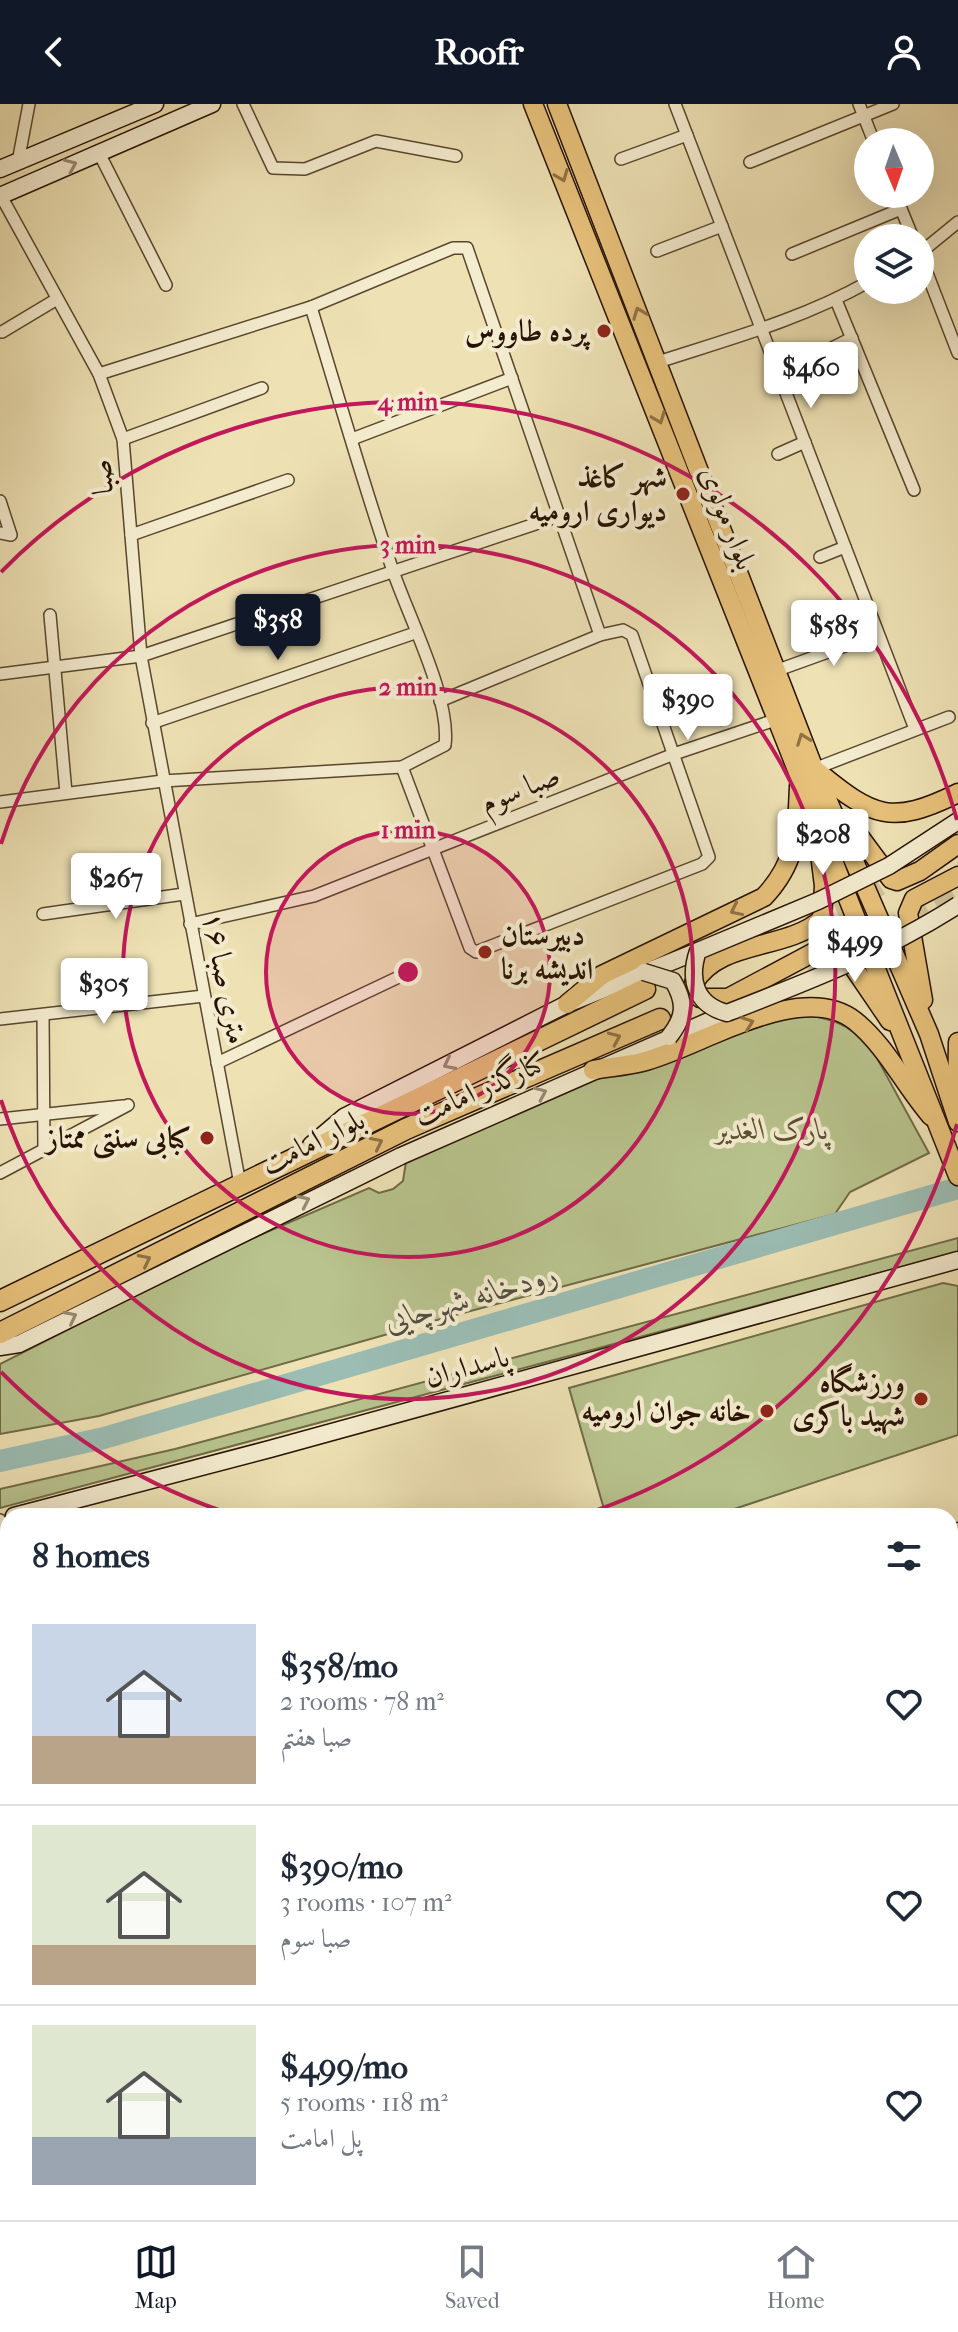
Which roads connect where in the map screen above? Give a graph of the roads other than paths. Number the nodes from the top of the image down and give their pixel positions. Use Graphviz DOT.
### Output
graph roads {
  1 [pos="29,104"];
  2 [pos="155,104"];
  3 [pos="212,104"];
  4 [pos="243,104"];
  5 [pos="533,104"];
  6 [pos="557,104"];
  7 [pos="675,104"];
  8 [pos="893,104"];
  9 [pos="862,110"];
  10 [pos="687,135"];
  11 [pos="99,153"];
  12 [pos="456,156"];
  13 [pos="621,159"];
  14 [pos="18,162"];
  15 [pos="750,162"];
  16 [pos="0,169"];
  17 [pos="0,196"];
  18 [pos="901,209"];
  19 [pos="958,222"];
  20 [pos="907,224"];
  21 [pos="722,226"];
  22 [pos="934,242"];
  23 [pos="657,251"];
  24 [pos="792,254"];
  25 [pos="166,285"];
  26 [pos="854,290"];
  27 [pos="934,290"];
  28 [pos="57,299"];
  29 [pos="836,300"];
  30 [pos="311,307"];
  31 [pos="761,329"];
  32 [pos="2,332"];
  33 [pos="852,338"];
  34 [pos="824,352"];
  35 [pos="958,353"];
  36 [pos="658,362"];
  37 [pos="99,374"];
  38 [pos="512,378"];
  39 [pos="262,388"];
  40 [pos="123,439"];
  41 [pos="352,439"];
  42 [pos="805,442"];
  43 [pos="778,454"];
  44 [pos="288,480"];
  45 [pos="914,490"];
  46 [pos="0,501"];
  47 [pos="559,516"];
  48 [pos="6,534"];
  49 [pos="131,535"];
  50 [pos="845,547"];
  51 [pos="820,557"];
  52 [pos="393,571"];
  53 [pos="50,615"];
  54 [pos="415,633"];
  55 [pos="878,634"];
  56 [pos="600,635"];
  57 [pos="141,656"];
  58 [pos="52,667"];
  59 [pos="778,670"];
  60 [pos="0,674"];
  61 [pos="440,701"];
  62 [pos="949,717"];
  63 [pos="775,720"];
  64 [pos="152,723"];
  65 [pos="915,729"];
  66 [pos="674,754"];
  67 [pos="402,767"];
  68 [pos="806,772"];
  69 [pos="163,781"];
  70 [pos="66,793"];
  71 [pos="958,793"];
  72 [pos="0,802"];
  73 [pos="835,818"];
  74 [pos="958,821"];
  75 [pos="818,827"];
  76 [pos="958,844"];
  77 [pos="432,850"];
  78 [pos="958,876"];
  79 [pos="184,894"];
  80 [pos="958,905"];
  81 [pos="43,914"];
  82 [pos="190,924"];
  83 [pos="698,951"];
  84 [pos="403,975"];
  85 [pos="644,981"];
  86 [pos="697,990"];
  87 [pos="204,996"];
  88 [pos="567,1004"];
  89 [pos="727,1013"];
  90 [pos="43,1015"];
  91 [pos="0,1019"];
  92 [pos="664,1028"];
  93 [pos="929,1034"];
  94 [pos="907,1042"];
  95 [pos="958,1042"];
  96 [pos="217,1063"];
  97 [pos="593,1070"];
  98 [pos="44,1114"];
  99 [pos="0,1119"];
  100 [pos="952,1122"];
  101 [pos="44,1150"];
  102 [pos="302,1153"];
  103 [pos="956,1170"];
  104 [pos="0,1173"];
  105 [pos="240,1184"];
  106 [pos="958,1260"];
  107 [pos="934,1268"];
  108 [pos="958,1272"];
  109 [pos="0,1301"];
  110 [pos="0,1333"];
  111 [pos="0,1347"];
  112 [pos="44,1508"];
  1 -- 14 [label="street"];
  2 -- 14 [label="main road"];
  3 -- 11 [label="main road"];
  4 -- 12 [label="street"];
  5 -- 63 [label="main road, بلوار مولوی, one-way"];
  36 -- 6 [label="main road, بلوار مولوی, one-way"];
  7 -- 10 [label="street"];
  8 -- 9 [label="street"];
  9 -- 15 [label="street"];
  10 -- 13 [label="street"];
  10 -- 21 [label="street"];
  17 -- 11 [label="main road, one-way"];
  11 -- 25 [label="street"];
  14 -- 16 [label="main road"];
  17 -- 28 [label="street, صبا"];
  18 -- 20 [label="street"];
  18 -- 24 [label="street"];
  19 -- 22 [label="street"];
  21 -- 23 [label="street"];
  21 -- 31 [label="street"];
  26 -- 29 [label="street"];
  27 -- 35 [label="street"];
  28 -- 32 [label="street"];
  28 -- 37 [label="street, صبا"];
  29 -- 31 [label="street"];
  29 -- 33 [label="street"];
  30 -- 37 [label="street"];
  30 -- 38 [label="street"];
  30 -- 41 [label="street"];
  31 -- 36 [label="street"];
  31 -- 42 [label="street"];
  33 -- 34 [label="street"];
  33 -- 45 [label="street"];
  36 -- 59 [label="main road, بلوار مولوی"];
  37 -- 40 [label="street, صبا"];
  38 -- 41 [label="street"];
  38 -- 47 [label="street"];
  39 -- 40 [label="street"];
  40 -- 49 [label="street, صبا"];
  41 -- 52 [label="street"];
  42 -- 43 [label="street"];
  42 -- 50 [label="street"];
  44 -- 49 [label="street"];
  46 -- 48 [label="street"];
  47 -- 52 [label="street"];
  47 -- 56 [label="street"];
  49 -- 57 [label="street, صبا"];
  50 -- 51 [label="street"];
  50 -- 55 [label="street"];
  52 -- 54 [label="street"];
  52 -- 57 [label="street"];
  53 -- 58 [label="street"];
  54 -- 61 [label="street"];
  54 -- 64 [label="street"];
  55 -- 59 [label="street"];
  55 -- 65 [label="street"];
  56 -- 61 [label="street"];
  56 -- 66 [label="street"];
  57 -- 58 [label="street"];
  57 -- 64 [label="street, صبا"];
  58 -- 60 [label="street"];
  58 -- 70 [label="street"];
  68 -- 59 [label="main road, بلوار مولوی, one-way"];
  61 -- 67 [label="street"];
  62 -- 65 [label="street"];
  63 -- 66 [label="street, صبا سوم"];
  63 -- 68 [label="main road, بلوار مولوی"];
  64 -- 69 [label="street, صبا"];
  65 -- 68 [label="street"];
  66 -- 77 [label="street, صبا سوم"];
  66 -- 77 [label="street"];
  67 -- 69 [label="street"];
  67 -- 77 [label="street"];
  68 -- 71 [label="main road"];
  68 -- 73 [label="main road, بلوار مولوی"];
  68 -- 75 [label="main road, بلوار مولوی"];
  68 -- 88 [label="main road, one-way"];
  69 -- 70 [label="street"];
  69 -- 79 [label="street, ۱۶ متری صبا"];
  70 -- 72 [label="street"];
  73 -- 76 [label="main road"];
  73 -- 93 [label="main road, بلوار مولوی"];
  74 -- 83 [label="main road, کنارگذر امامت, bridge"];
  75 -- 86 [label="main road"];
  75 -- 94 [label="main road, بلوار مولوی"];
  77 -- 82 [label="street, صبا سوم"];
  78 -- 93 [label="main road"];
  79 -- 81 [label="street"];
  79 -- 82 [label="street, ۱۶ متری صبا"];
  80 -- 89 [label="main road, کنارگذر امامت, bridge"];
  82 -- 87 [label="street, ۱۶ متری صبا"];
  83 -- 85 [label="main road, کنارگذر امامت"];
  83 -- 86 [label="main road, bridge"];
  84 -- 96 [label="street"];
  85 -- 88 [label="main road, کنارگذر امامت"];
  85 -- 92 [label="main road, bridge"];
  85 -- 102 [label="highway, بلوار امامت"];
  86 -- 89 [label="main road, bridge"];
  86 -- 94 [label="main road"];
  87 -- 90 [label="street"];
  87 -- 96 [label="street, ۱۶ متری صبا"];
  88 -- 102 [label="main road, کنارگذر امامت, one-way"];
  89 -- 92 [label="main road, کنارگذر امامت"];
  90 -- 91 [label="street"];
  90 -- 98 [label="street"];
  92 -- 97 [label="main road, کنارگذر امامت"];
  110 -- 92 [label="highway, بلوار امامت, one-way"];
  93 -- 100 [label="main road, بلوار مولوی"];
  94 -- 100 [label="main road, بلوار مولوی"];
  95 -- 100 [label="main road"];
  96 -- 105 [label="street, ۱۶ متری صبا"];
  97 -- 100 [label="main road, one-way"];
  111 -- 97 [label="main road, کنارگذر امامت, one-way"];
  98 -- 99 [label="street"];
  98 -- 101 [label="street"];
  98 -- 101 [label="street"];
  100 -- 103 [label="main road, بلوار مولوی"];
  101 -- 104 [label="street"];
  102 -- 105 [label="highway, بلوار امامت"];
  105 -- 109 [label="highway, بلوار امامت"];
  106 -- 107 [label="main road, پاسداران"];
  107 -- 108 [label="main road, پاسداران"];
  107 -- 112 [label="main road, پاسداران"];
}
